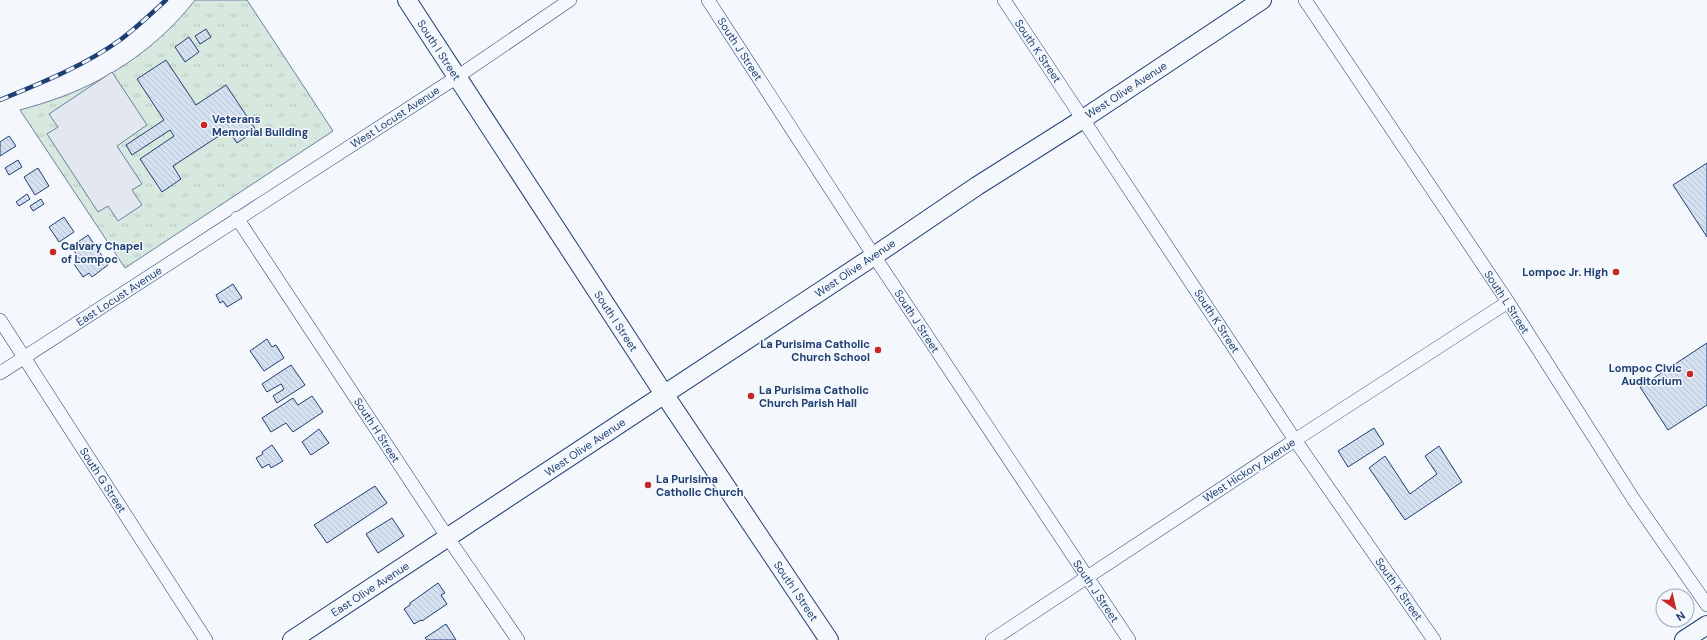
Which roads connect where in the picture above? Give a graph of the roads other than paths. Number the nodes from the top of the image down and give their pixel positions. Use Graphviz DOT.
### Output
graph roads {
  1 [pos="407,0"];
  2 [pos="570,0"];
  3 [pos="708,0"];
  4 [pos="1004,0"];
  5 [pos="1262,0"];
  6 [pos="1305,0"];
  7 [pos="457,77"];
  8 [pos="1083,119"];
  9 [pos="237,218"];
  10 [pos="874,256"];
  11 [pos="1508,302"];
  12 [pos="0,320"];
  13 [pos="24,357"];
  14 [pos="0,373"];
  15 [pos="664,394"];
  16 [pos="1295,440"];
  17 [pos="448,538"];
  18 [pos="1087,578"];
  19 [pos="1707,605"];
  20 [pos="1707,625"];
  21 [pos="206,640"];
  22 [pos="292,640"];
  23 [pos="518,640"];
  24 [pos="829,640"];
  25 [pos="992,640"];
  26 [pos="1129,640"];
  27 [pos="1434,640"];
  28 [pos="1684,640"];
  1 -- 7 [label="street, South I Street"];
  2 -- 7 [label="street, West Locust Avenue"];
  3 -- 10 [label="street, South J Street"];
  4 -- 8 [label="street, South K Street"];
  5 -- 8 [label="street, West Olive Avenue"];
  6 -- 11 [label="street, South L Street"];
  7 -- 9 [label="street, West Locust Avenue"];
  7 -- 15 [label="street, South I Street"];
  8 -- 10 [label="street, West Olive Avenue"];
  8 -- 16 [label="street, South K Street"];
  9 -- 13 [label="street, East Locust Avenue"];
  9 -- 17 [label="street, South H Street"];
  10 -- 15 [label="street, West Olive Avenue"];
  10 -- 18 [label="street, South J Street"];
  11 -- 16 [label="street, West Hickory Avenue"];
  11 -- 19 [label="street, South L Street"];
  12 -- 13 [label="street, South G Street"];
  13 -- 14 [label="street, East Locust Avenue"];
  13 -- 21 [label="street, South G Street"];
  15 -- 17 [label="street, West Olive Avenue"];
  15 -- 24 [label="street, South I Street"];
  16 -- 18 [label="street, West Hickory Avenue"];
  16 -- 27 [label="street, South K Street"];
  17 -- 22 [label="street, East Olive Avenue"];
  17 -- 23 [label="street, South H Street"];
  18 -- 25 [label="street, West Hickory Avenue"];
  18 -- 26 [label="street, South J Street"];
  20 -- 28 [label="street"];
}
